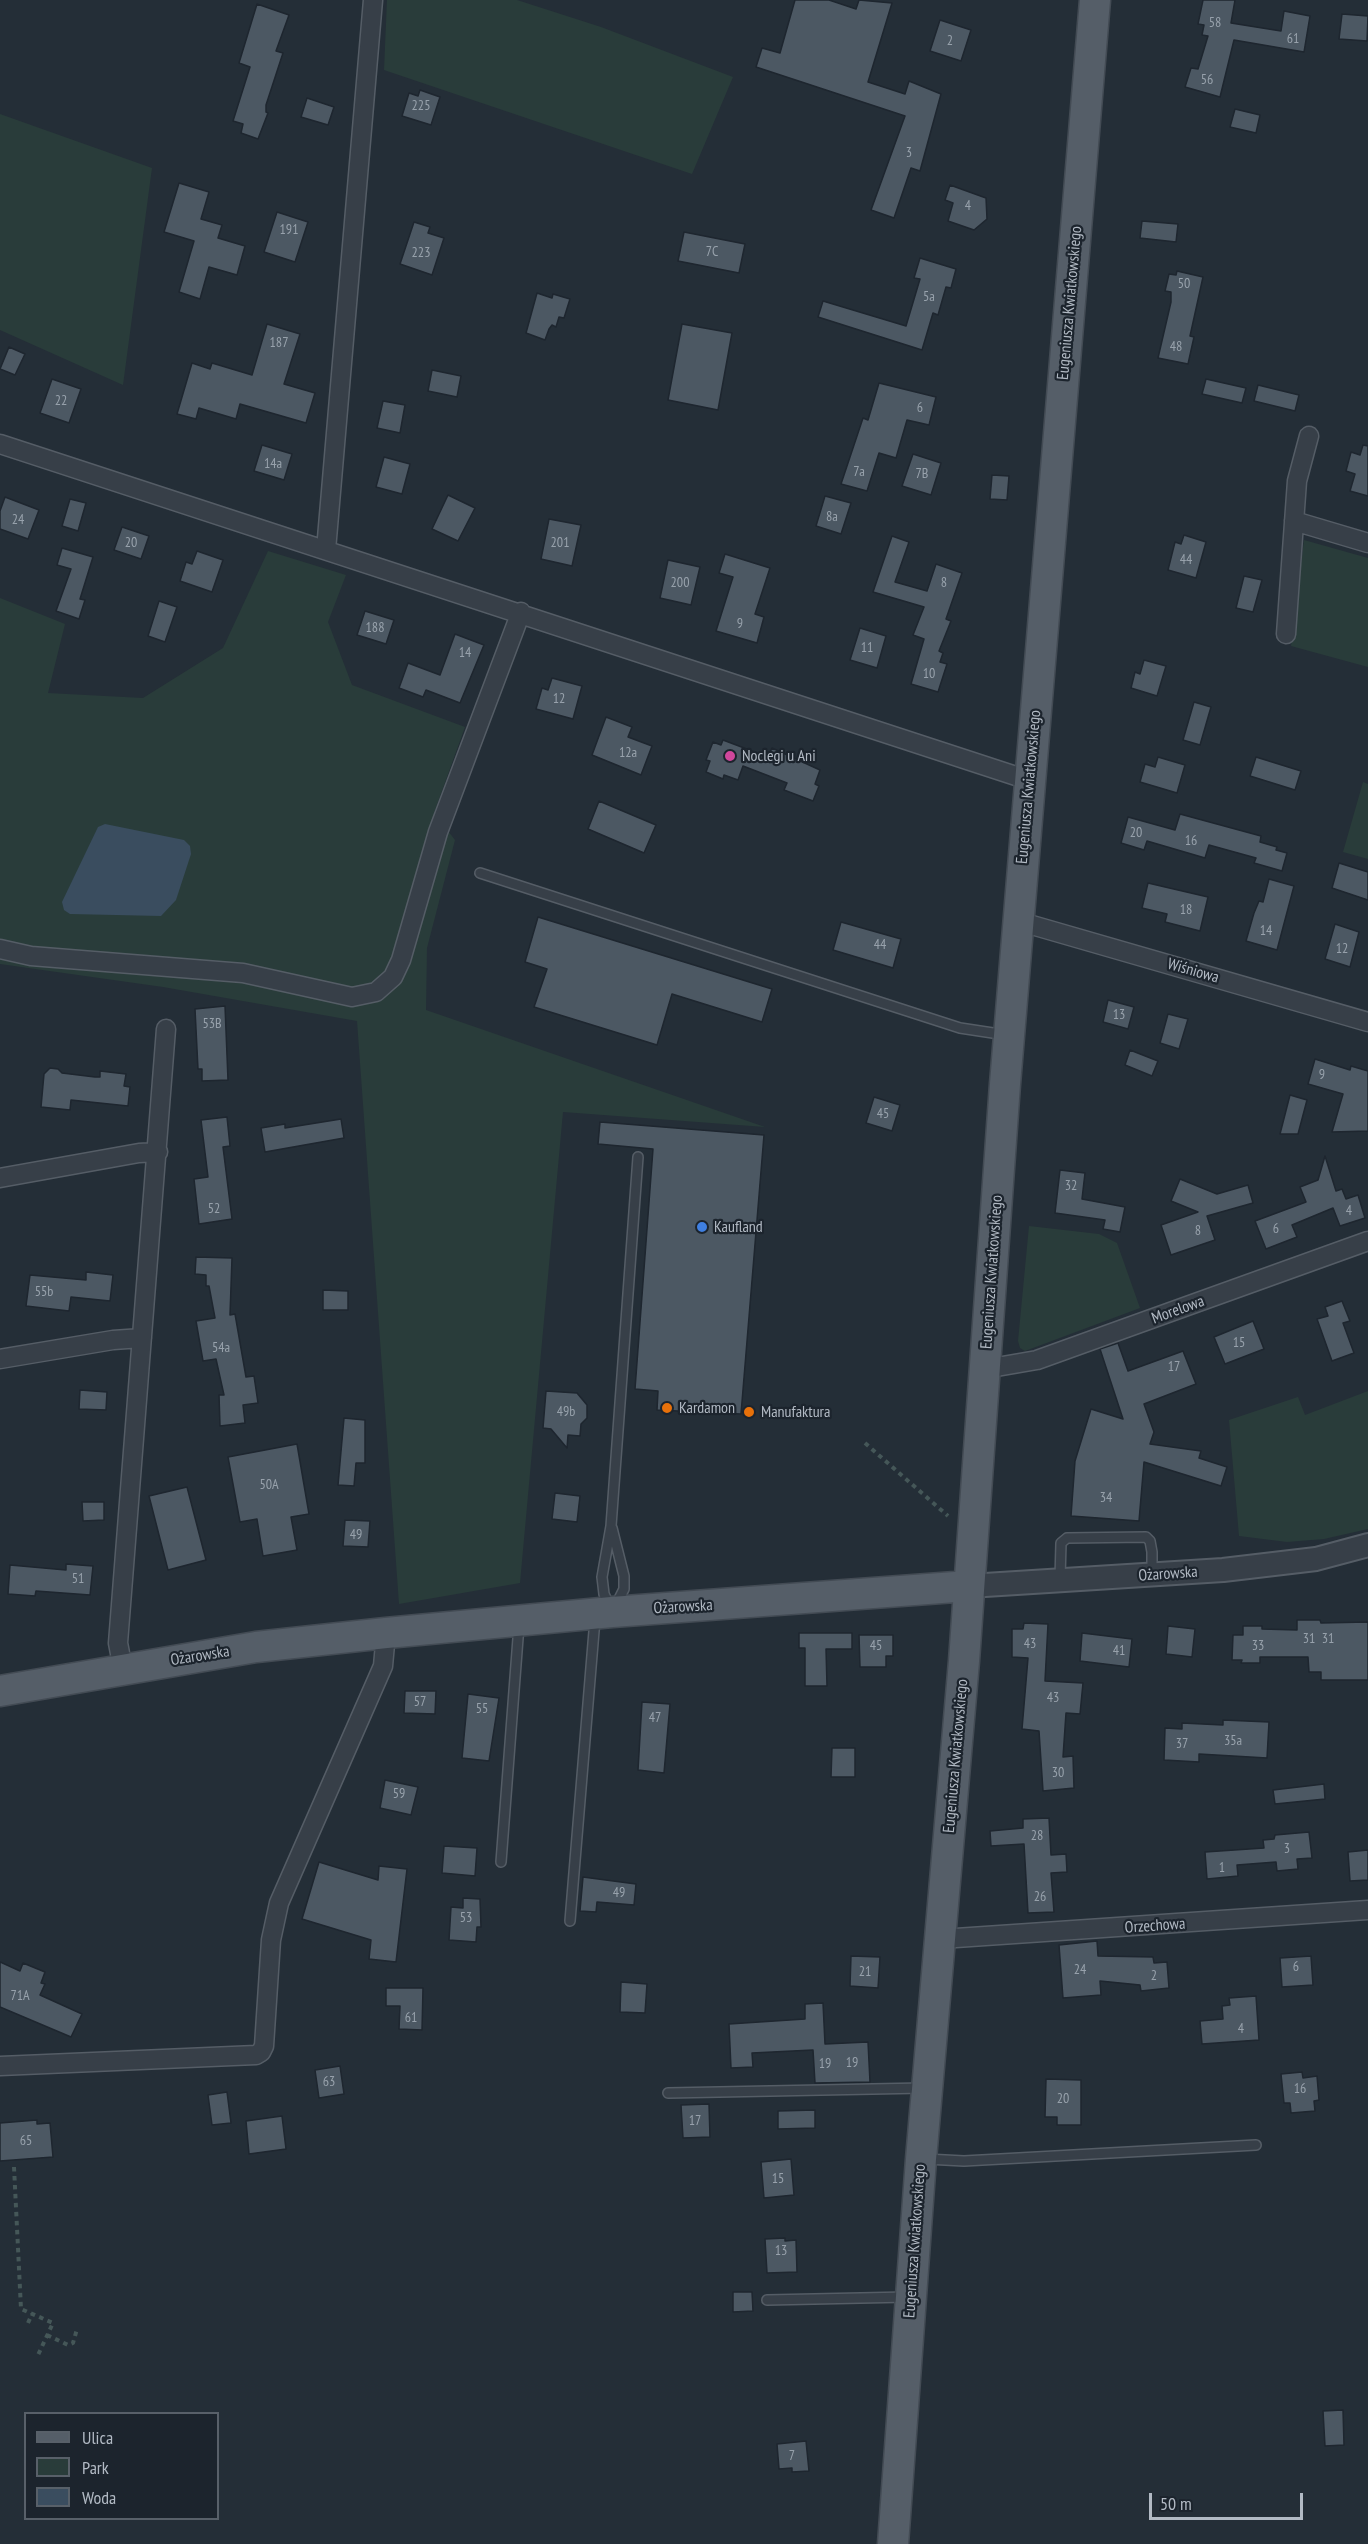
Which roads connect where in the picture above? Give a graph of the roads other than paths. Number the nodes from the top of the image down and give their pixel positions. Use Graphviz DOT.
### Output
graph roads {
  1 [pos="373,0"];
  2 [pos="1095,0"];
  3 [pos="1308,436"];
  4 [pos="0,444"];
  5 [pos="1294,521"];
  6 [pos="1368,543"];
  7 [pos="326,550"];
  8 [pos="520,612"];
  9 [pos="1286,634"];
  10 [pos="1030,778"];
  11 [pos="480,873"];
  12 [pos="1018,921"];
  13 [pos="0,949"];
  14 [pos="1368,1022"];
  15 [pos="166,1029"];
  16 [pos="1008,1036"];
  17 [pos="158,1152"];
  18 [pos="638,1157"];
  19 [pos="0,1178"];
  20 [pos="1368,1241"];
  21 [pos="142,1338"];
  22 [pos="0,1359"];
  23 [pos="985,1369"];
  24 [pos="611,1526"];
  25 [pos="1368,1545"];
  26 [pos="1152,1575"];
  27 [pos="1060,1580"];
  28 [pos="969,1586"];
  29 [pos="604,1612"];
  30 [pos="519,1620"];
  31 [pos="386,1633"];
  32 [pos="123,1669"];
  33 [pos="0,1691"];
  34 [pos="501,1862"];
  35 [pos="1368,1910"];
  36 [pos="570,1922"];
  37 [pos="941,1939"];
  38 [pos="0,2066"];
  39 [pos="927,2087"];
  40 [pos="668,2093"];
  41 [pos="1256,2145"];
  42 [pos="921,2159"];
  43 [pos="911,2296"];
  44 [pos="767,2300"];
  45 [pos="893,2544"];
  1 -- 7 [label="street"];
  2 -- 10 [label="main road, Eugeniusza Kwiatkowskiego"];
  3 -- 5 [label="street"];
  4 -- 7 [label="street"];
  5 -- 6 [label="street"];
  5 -- 9 [label="street"];
  7 -- 8 [label="street"];
  8 -- 10 [label="street"];
  8 -- 13 [label="street"];
  10 -- 12 [label="main road, Eugeniusza Kwiatkowskiego"];
  11 -- 16 [label="lane"];
  12 -- 14 [label="street, Wiśniowa"];
  12 -- 16 [label="main road, Eugeniusza Kwiatkowskiego"];
  15 -- 17 [label="street"];
  16 -- 23 [label="main road, Eugeniusza Kwiatkowskiego"];
  17 -- 19 [label="street"];
  17 -- 21 [label="street"];
  18 -- 24 [label="lane"];
  20 -- 23 [label="street, Morelowa"];
  21 -- 22 [label="street"];
  21 -- 32 [label="street"];
  23 -- 28 [label="main road, Eugeniusza Kwiatkowskiego"];
  24 -- 29 [label="lane"];
  24 -- 29 [label="lane"];
  25 -- 26 [label="street, Ożarowska"];
  26 -- 27 [label="street, Ożarowska"];
  26 -- 27 [label="lane"];
  27 -- 28 [label="street, Ożarowska"];
  28 -- 29 [label="main road, Ożarowska"];
  28 -- 37 [label="main road, Eugeniusza Kwiatkowskiego"];
  29 -- 30 [label="main road, Ożarowska"];
  29 -- 36 [label="lane"];
  30 -- 31 [label="main road, Ożarowska"];
  30 -- 34 [label="lane"];
  31 -- 32 [label="main road, Ożarowska"];
  31 -- 38 [label="street"];
  32 -- 33 [label="main road, Ożarowska"];
  35 -- 37 [label="street, Orzechowa"];
  37 -- 39 [label="main road, Eugeniusza Kwiatkowskiego"];
  39 -- 40 [label="lane"];
  39 -- 42 [label="main road, Eugeniusza Kwiatkowskiego"];
  41 -- 42 [label="lane"];
  42 -- 43 [label="main road, Eugeniusza Kwiatkowskiego"];
  43 -- 44 [label="lane"];
  43 -- 45 [label="main road, Eugeniusza Kwiatkowskiego"];
}
